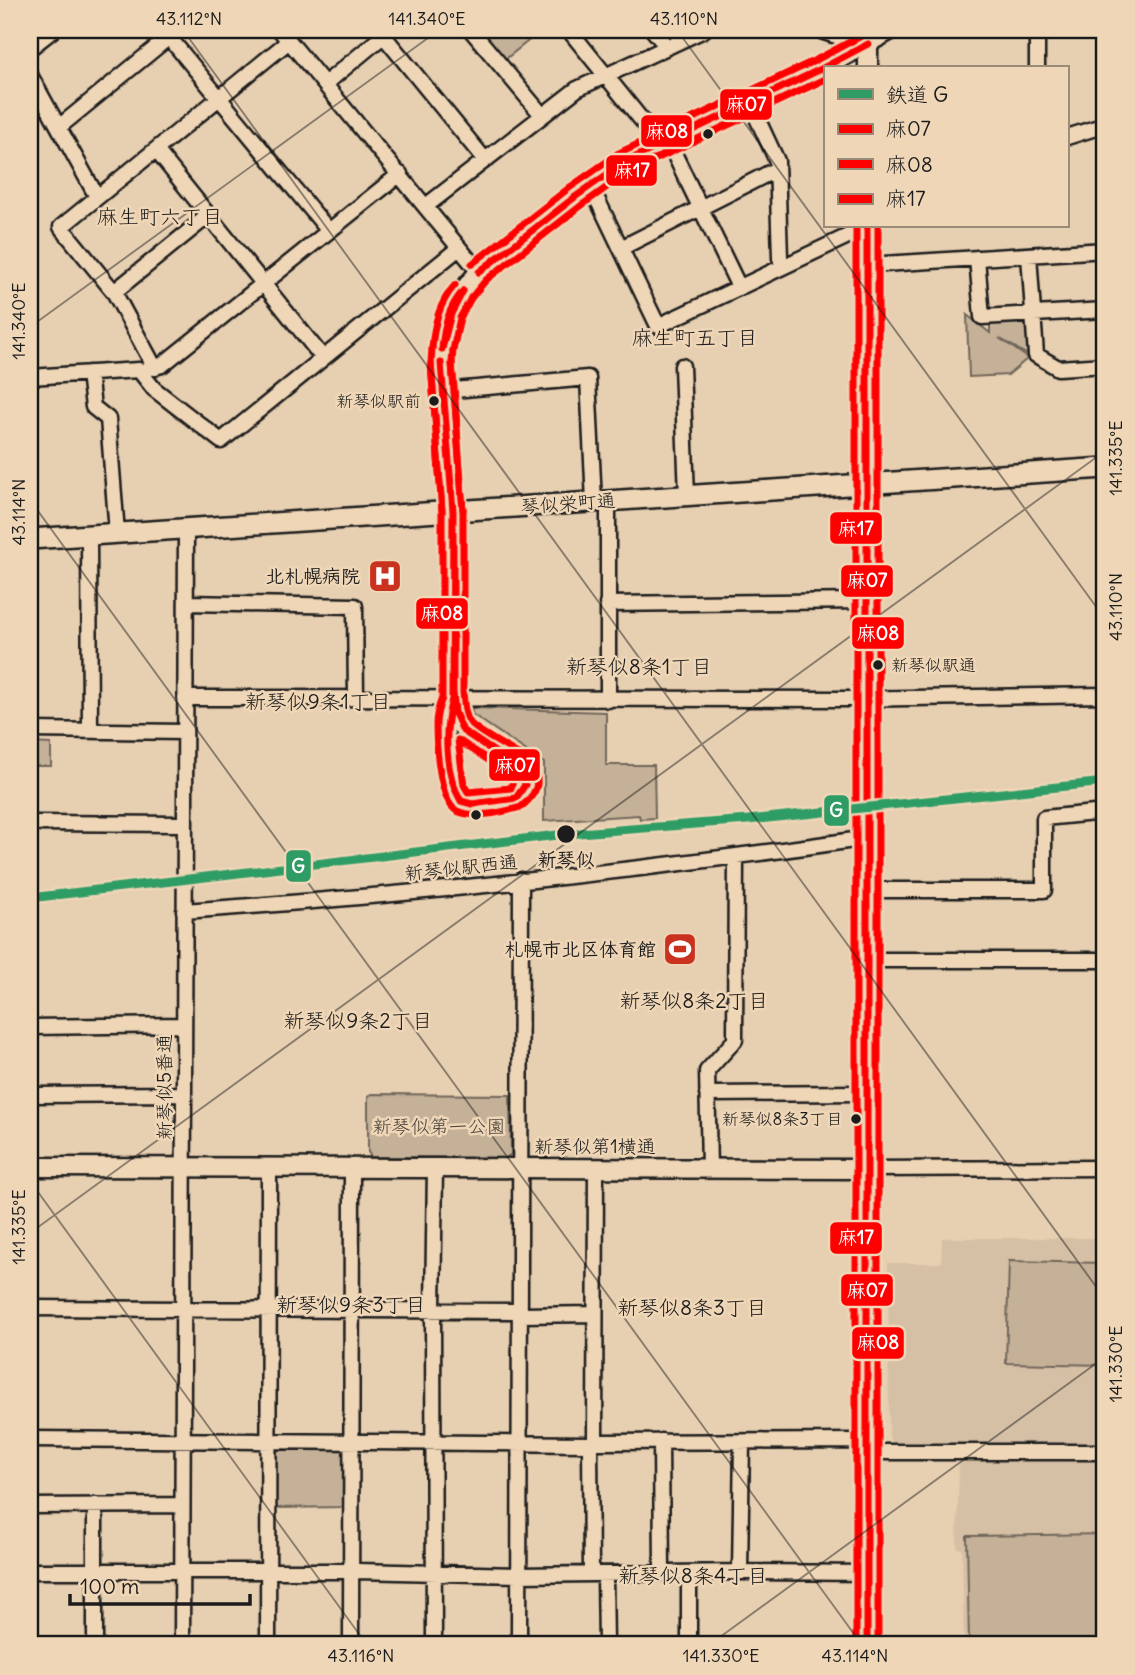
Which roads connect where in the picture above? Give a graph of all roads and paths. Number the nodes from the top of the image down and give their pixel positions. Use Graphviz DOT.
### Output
graph roads {
  1 [pos="53,30"];
  2 [pos="471,30"];
  3 [pos="569,30"];
  4 [pos="653,30"];
  5 [pos="704,30"];
  6 [pos="824,30"];
  7 [pos="891,30"];
  8 [pos="1037,30"];
  9 [pos="384,32"];
  10 [pos="166,34"];
  11 [pos="285,35"];
  12 [pos="868,37"];
  13 [pos="667,47"];
  14 [pos="30,48"];
  15 [pos="868,66"];
  16 [pos="1037,66"];
  17 [pos="30,75"];
  18 [pos="607,76"];
  19 [pos="325,84"];
  20 [pos="220,97"];
  21 [pos="750,103"];
  22 [pos="541,115"];
  23 [pos="1105,125"];
  24 [pos="59,127"];
  25 [pos="1068,136"];
  26 [pos="664,142"];
  27 [pos="156,149"];
  28 [pos="485,160"];
  29 [pos="777,169"];
  30 [pos="400,174"];
  31 [pos="589,186"];
  32 [pos="97,197"];
  33 [pos="426,206"];
  34 [pos="700,208"];
  35 [pos="209,215"];
  36 [pos="863,228"];
  37 [pos="867,228"];
  38 [pos="329,231"];
  39 [pos="459,248"];
  40 [pos="621,248"];
  41 [pos="1105,250"];
  42 [pos="1029,255"];
  43 [pos="977,258"];
  44 [pos="868,265"];
  45 [pos="783,266"];
  46 [pos="479,272"];
  47 [pos="263,283"];
  48 [pos="739,287"];
  49 [pos="114,292"];
  50 [pos="1105,310"];
  51 [pos="1033,314"];
  52 [pos="323,358"];
  53 [pos="1105,365"];
  54 [pos="682,366"];
  55 [pos="155,368"];
  56 [pos="139,370"];
  57 [pos="89,373"];
  58 [pos="30,377"];
  59 [pos="443,391"];
  60 [pos="1105,468"];
  61 [pos="867,484"];
  62 [pos="687,496"];
  63 [pos="601,501"];
  64 [pos="453,511"];
  65 [pos="186,528"];
  66 [pos="117,533"];
  67 [pos="89,534"];
  68 [pos="30,538"];
  69 [pos="867,601"];
  70 [pos="186,603"];
  71 [pos="607,604"];
  72 [pos="1105,695"];
  73 [pos="185,698"];
  74 [pos="356,698"];
  75 [pos="452,699"];
  76 [pos="867,699"];
  77 [pos="608,700"];
  78 [pos="30,730"];
  79 [pos="90,731"];
  80 [pos="185,732"];
  81 [pos="478,741"];
  82 [pos="450,760"];
  83 [pos="1105,812"];
  84 [pos="30,823"];
  85 [pos="184,824"];
  86 [pos="868,838"];
  87 [pos="736,857"];
  88 [pos="521,880"];
  89 [pos="867,890"];
  90 [pos="184,911"];
  91 [pos="867,960"];
  92 [pos="1105,960"];
  93 [pos="183,1026"];
  94 [pos="30,1027"];
  95 [pos="867,1093"];
  96 [pos="183,1094"];
  97 [pos="707,1094"];
  98 [pos="30,1095"];
  99 [pos="183,1166"];
  100 [pos="269,1166"];
  101 [pos="30,1167"];
  102 [pos="352,1167"];
  103 [pos="435,1167"];
  104 [pos="520,1167"];
  105 [pos="596,1167"];
  106 [pos="709,1168"];
  107 [pos="1105,1168"];
  108 [pos="867,1169"];
  109 [pos="183,1307"];
  110 [pos="30,1308"];
  111 [pos="267,1308"];
  112 [pos="352,1309"];
  113 [pos="433,1310"];
  114 [pos="520,1313"];
  115 [pos="595,1314"];
  116 [pos="30,1439"];
  117 [pos="182,1439"];
  118 [pos="269,1440"];
  119 [pos="351,1441"];
  120 [pos="661,1441"];
  121 [pos="433,1442"];
  122 [pos="741,1442"];
  123 [pos="520,1443"];
  124 [pos="592,1443"];
  125 [pos="867,1447"];
  126 [pos="1105,1452"];
  127 [pos="95,1504"];
  128 [pos="182,1505"];
  129 [pos="30,1506"];
  130 [pos="30,1571"];
  131 [pos="94,1571"];
  132 [pos="182,1571"];
  133 [pos="268,1571"];
  134 [pos="352,1571"];
  135 [pos="434,1572"];
  136 [pos="740,1572"];
  137 [pos="662,1573"];
  138 [pos="867,1573"];
  139 [pos="598,1574"];
  140 [pos="689,1574"];
  141 [pos="519,1575"];
  142 [pos="95,1645"];
  143 [pos="182,1645"];
  144 [pos="268,1645"];
  145 [pos="351,1645"];
  146 [pos="434,1645"];
  147 [pos="519,1645"];
  148 [pos="606,1645"];
  149 [pos="689,1645"];
  150 [pos="867,1645"];
  1 -- 14 [label="street"];
  2 -- 22 [label="street"];
  3 -- 18 [label="street"];
  4 -- 13 [label="street"];
  5 -- 13 [label="street"];
  6 -- 12 [label="street"];
  7 -- 12 [label="street"];
  8 -- 16 [label="street"];
  9 -- 19 [label="street"];
  9 -- 28 [label="street"];
  10 -- 20 [label="street"];
  10 -- 24 [label="street"];
  11 -- 19 [label="street"];
  11 -- 20 [label="street"];
  12 -- 15 [label="street"];
  12 -- 21 [label="street"];
  13 -- 18 [label="street"];
  17 -- 24 [label="street"];
  18 -- 22 [label="street"];
  18 -- 26 [label="street"];
  19 -- 30 [label="street"];
  20 -- 27 [label="street"];
  20 -- 38 [label="street"];
  21 -- 26 [label="street"];
  21 -- 29 [label="street"];
  22 -- 28 [label="street"];
  23 -- 25 [label="street"];
  24 -- 32 [label="street"];
  26 -- 31 [label="street"];
  26 -- 34 [label="street"];
  27 -- 32 [label="street"];
  27 -- 35 [label="street"];
  28 -- 33 [label="street"];
  29 -- 34 [label="street"];
  29 -- 45 [label="street"];
  30 -- 33 [label="street"];
  30 -- 38 [label="street"];
  31 -- 40 [label="street"];
  31 -- 46 [label="street"];
  32 -- 49 [label="street"];
  33 -- 39 [label="street"];
  34 -- 40 [label="street"];
  34 -- 48 [label="street"];
  35 -- 47 [label="street"];
  35 -- 49 [label="street"];
  36 -- 45 [label="street"];
  37 -- 44 [label="street"];
  38 -- 47 [label="street"];
  39 -- 46 [label="street"];
  39 -- 52 [label="street"];
  40 -- 48 [label="street"];
  41 -- 42 [label="street"];
  42 -- 43 [label="street"];
  42 -- 51 [label="street"];
  43 -- 44 [label="street"];
  43 -- 51 [label="street"];
  44 -- 61 [label="street"];
  45 -- 48 [label="street"];
  46 -- 59 [label="street"];
  47 -- 52 [label="street"];
  47 -- 55 [label="street"];
  49 -- 55 [label="street"];
  50 -- 51 [label="street"];
  51 -- 53 [label="street"];
  52 -- 56 [label="street"];
  54 -- 62 [label="street"];
  55 -- 56 [label="street"];
  56 -- 57 [label="street"];
  57 -- 58 [label="street"];
  57 -- 66 [label="street"];
  59 -- 63 [label="street"];
  59 -- 64 [label="street"];
  60 -- 61 [label="main road, 琴似栄町通"];
  61 -- 62 [label="main road, 琴似栄町通"];
  61 -- 69 [label="main road"];
  62 -- 63 [label="main road, 琴似栄町通"];
  63 -- 64 [label="main road, 琴似栄町通"];
  63 -- 71 [label="street"];
  64 -- 65 [label="main road, 琴似栄町通"];
  64 -- 75 [label="street"];
  65 -- 66 [label="main road, 琴似栄町通"];
  65 -- 70 [label="street, 新琴似5番通"];
  66 -- 67 [label="main road, 琴似栄町通"];
  67 -- 68 [label="main road, 琴似栄町通"];
  67 -- 79 [label="street"];
  69 -- 71 [label="street"];
  69 -- 76 [label="main road"];
  70 -- 73 [label="street, 新琴似5番通"];
  70 -- 74 [label="street"];
  71 -- 77 [label="street"];
  72 -- 76 [label="street"];
  73 -- 74 [label="street"];
  73 -- 80 [label="street, 新琴似5番通"];
  74 -- 75 [label="street"];
  75 -- 77 [label="street"];
  75 -- 81 [label="street"];
  75 -- 82 [label="street"];
  76 -- 77 [label="street"];
  76 -- 86 [label="main road"];
  78 -- 79 [label="street"];
  79 -- 80 [label="street"];
  80 -- 85 [label="street, 新琴似5番通"];
  81 -- 82 [label="street"];
  81 -- 82 [label="street"];
  83 -- 89 [label="street"];
  84 -- 85 [label="street"];
  85 -- 90 [label="street, 新琴似5番通"];
  86 -- 87 [label="street, 新琴似駅西通"];
  86 -- 89 [label="main road"];
  87 -- 88 [label="street, 新琴似駅西通"];
  87 -- 97 [label="street"];
  88 -- 90 [label="street, 新琴似駅西通"];
  88 -- 104 [label="street"];
  89 -- 91 [label="main road"];
  90 -- 93 [label="street, 新琴似5番通"];
  91 -- 92 [label="street"];
  91 -- 95 [label="main road"];
  93 -- 94 [label="street"];
  93 -- 96 [label="street, 新琴似5番通"];
  95 -- 97 [label="street"];
  95 -- 108 [label="main road"];
  96 -- 98 [label="street"];
  96 -- 99 [label="street, 新琴似5番通"];
  97 -- 106 [label="street"];
  99 -- 100 [label="street, 新琴似第1横通"];
  99 -- 101 [label="street, 新琴似第1横通"];
  99 -- 109 [label="street, 新琴似5番通"];
  100 -- 102 [label="street, 新琴似第1横通"];
  100 -- 111 [label="street"];
  102 -- 103 [label="street, 新琴似第1横通"];
  102 -- 112 [label="street"];
  103 -- 104 [label="street, 新琴似第1横通"];
  103 -- 113 [label="street"];
  104 -- 105 [label="street, 新琴似第1横通"];
  104 -- 114 [label="street"];
  105 -- 106 [label="street, 新琴似第1横通"];
  105 -- 115 [label="street"];
  106 -- 108 [label="street, 新琴似第1横通"];
  107 -- 108 [label="street"];
  108 -- 125 [label="main road"];
  109 -- 110 [label="street"];
  109 -- 111 [label="street"];
  109 -- 117 [label="street, 新琴似5番通"];
  111 -- 112 [label="street"];
  111 -- 118 [label="street"];
  112 -- 113 [label="street"];
  112 -- 119 [label="street"];
  113 -- 114 [label="street"];
  113 -- 121 [label="street"];
  114 -- 115 [label="street"];
  114 -- 123 [label="street"];
  115 -- 124 [label="street"];
  116 -- 117 [label="street"];
  117 -- 118 [label="street"];
  117 -- 128 [label="street, 新琴似5番通"];
  118 -- 119 [label="street"];
  118 -- 133 [label="street"];
  119 -- 121 [label="street"];
  119 -- 134 [label="street"];
  120 -- 122 [label="street"];
  120 -- 124 [label="street"];
  120 -- 137 [label="street"];
  121 -- 123 [label="street"];
  121 -- 135 [label="street"];
  122 -- 125 [label="street"];
  122 -- 136 [label="street"];
  123 -- 124 [label="street"];
  123 -- 141 [label="street"];
  124 -- 139 [label="street"];
  125 -- 126 [label="street"];
  125 -- 138 [label="main road"];
  127 -- 128 [label="street"];
  127 -- 129 [label="street"];
  127 -- 131 [label="street"];
  128 -- 132 [label="street, 新琴似5番通"];
  130 -- 131 [label="street"];
  131 -- 132 [label="street"];
  131 -- 142 [label="street"];
  132 -- 133 [label="street"];
  132 -- 143 [label="street, 新琴似5番通"];
  133 -- 134 [label="street"];
  133 -- 144 [label="street"];
  134 -- 135 [label="street"];
  134 -- 145 [label="street"];
  135 -- 141 [label="street"];
  135 -- 146 [label="street"];
  136 -- 138 [label="street"];
  136 -- 140 [label="street"];
  137 -- 139 [label="street"];
  137 -- 140 [label="street"];
  138 -- 150 [label="main road"];
  139 -- 141 [label="street"];
  139 -- 148 [label="street"];
  140 -- 149 [label="street"];
  141 -- 147 [label="street"];
}
